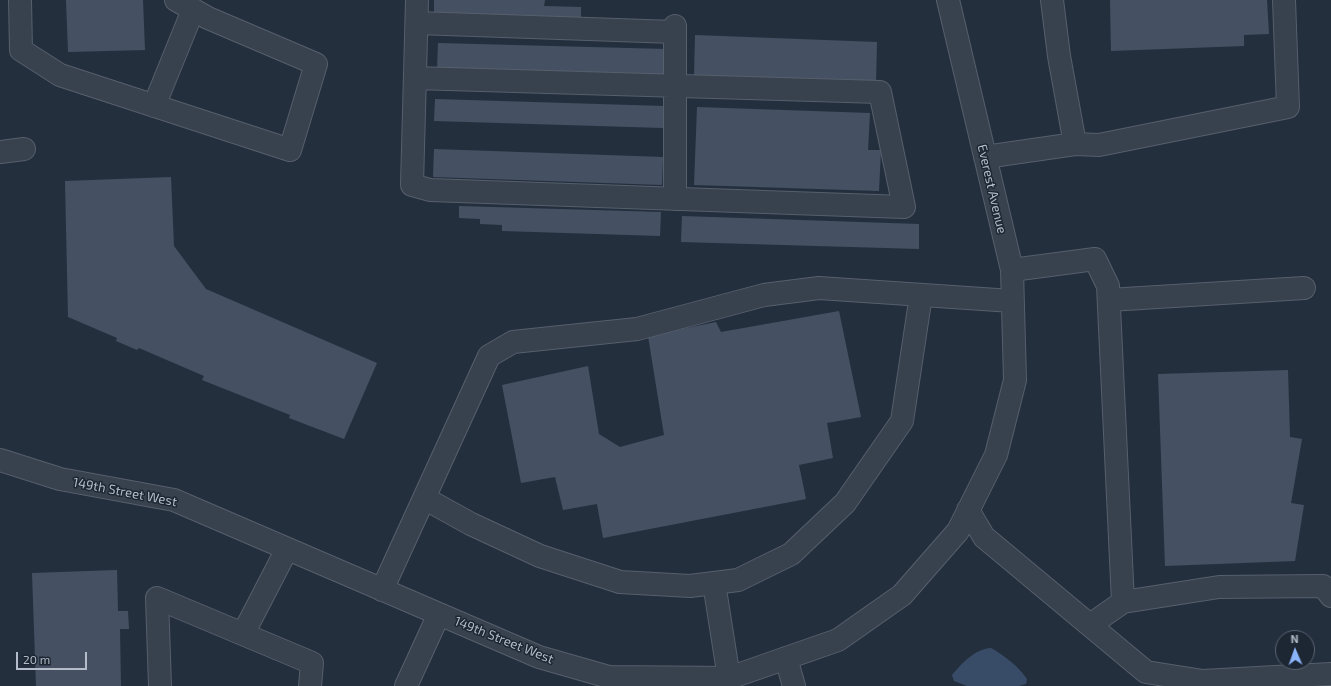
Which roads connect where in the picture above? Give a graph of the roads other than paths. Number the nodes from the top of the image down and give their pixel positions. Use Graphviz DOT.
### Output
graph roads {
  1 [pos="20,0"];
  2 [pos="417,0"];
  3 [pos="948,0"];
  4 [pos="1052,0"];
  5 [pos="1284,0"];
  6 [pos="185,5"];
  7 [pos="417,23"];
  8 [pos="415,78"];
  9 [pos="675,87"];
  10 [pos="154,106"];
  11 [pos="1076,144"];
  12 [pos="24,149"];
  13 [pos="0,152"];
  14 [pos="985,156"];
  15 [pos="675,199"];
  16 [pos="1012,270"];
  17 [pos="1304,288"];
  18 [pos="921,295"];
  19 [pos="1109,300"];
  20 [pos="1012,301"];
  21 [pos="1015,380"];
  22 [pos="0,460"];
  23 [pos="32,469"];
  24 [pos="0,475"];
  25 [pos="424,498"];
  26 [pos="968,510"];
  27 [pos="287,548"];
  28 [pos="714,583"];
  29 [pos="382,590"];
  30 [pos="1331,596"];
  31 [pos="1123,602"];
  32 [pos="439,614"];
  33 [pos="1090,625"];
  34 [pos="243,634"];
  35 [pos="786,658"];
  36 [pos="1331,674"];
  37 [pos="729,678"];
  38 [pos="160,686"];
  39 [pos="310,686"];
  40 [pos="406,686"];
  41 [pos="794,686"];
  1 -- 10 [label="street"];
  2 -- 7 [label="street"];
  3 -- 14 [label="street, Everest Avenue"];
  4 -- 11 [label="street"];
  5 -- 11 [label="street"];
  6 -- 10 [label="street"];
  6 -- 10 [label="street"];
  7 -- 8 [label="street"];
  7 -- 9 [label="street"];
  8 -- 9 [label="street"];
  8 -- 15 [label="street"];
  9 -- 15 [label="street"];
  9 -- 15 [label="street"];
  11 -- 14 [label="street"];
  12 -- 13 [label="street"];
  14 -- 16 [label="street, Everest Avenue"];
  16 -- 19 [label="street"];
  16 -- 20 [label="street, Everest Avenue"];
  17 -- 19 [label="street"];
  18 -- 20 [label="street"];
  18 -- 25 [label="street"];
  18 -- 28 [label="street"];
  19 -- 31 [label="street"];
  20 -- 21 [label="street, Everest Avenue"];
  21 -- 26 [label="street, 149th Street West"];
  22 -- 23 [label="street, 149th Street West"];
  23 -- 24 [label="street"];
  23 -- 27 [label="street, 149th Street West"];
  25 -- 28 [label="street"];
  25 -- 29 [label="street"];
  26 -- 33 [label="street"];
  26 -- 35 [label="street, 149th Street West"];
  27 -- 29 [label="street, 149th Street West"];
  27 -- 34 [label="street"];
  28 -- 37 [label="street"];
  29 -- 32 [label="street, 149th Street West"];
  30 -- 31 [label="street"];
  31 -- 33 [label="street"];
  32 -- 37 [label="street, 149th Street West"];
  32 -- 40 [label="street"];
  33 -- 36 [label="street"];
  34 -- 38 [label="street"];
  34 -- 39 [label="street"];
  35 -- 37 [label="street, 149th Street West"];
  35 -- 41 [label="street"];
}
